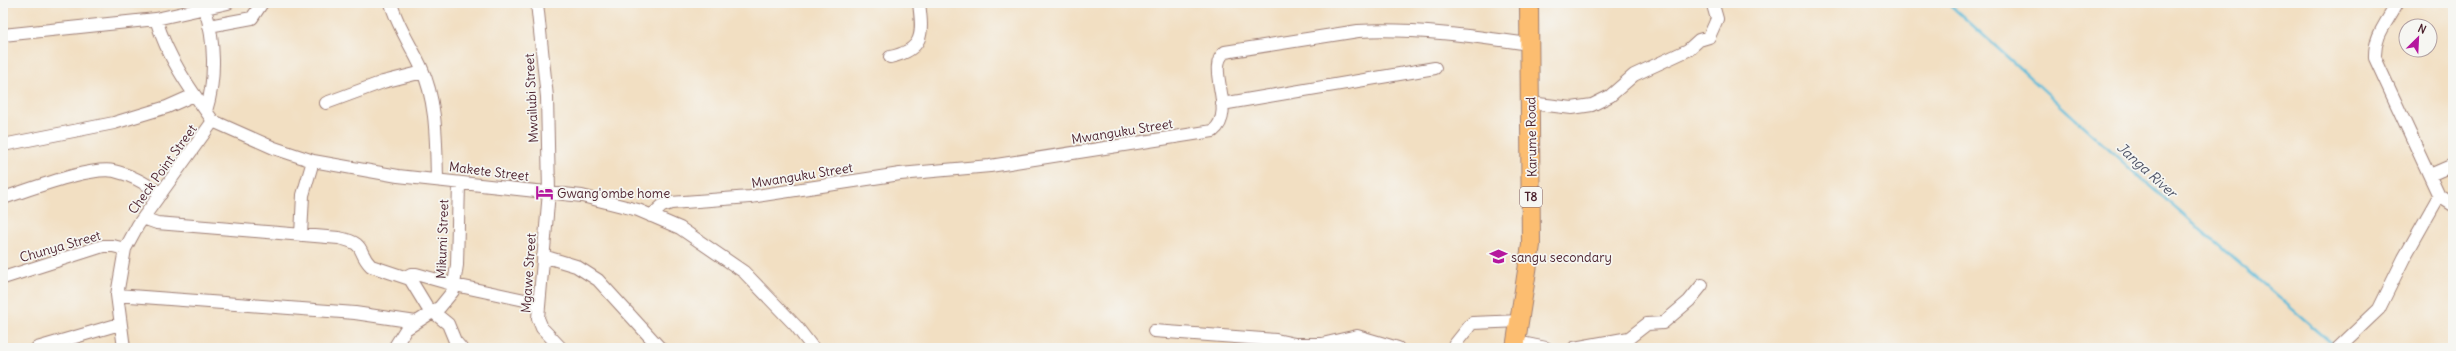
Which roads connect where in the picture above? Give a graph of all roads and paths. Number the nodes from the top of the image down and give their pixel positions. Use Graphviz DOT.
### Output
graph roads {
  1 [pos="228,3"];
  2 [pos="262,3"];
  3 [pos="391,3"];
  4 [pos="537,3"];
  5 [pos="919,3"];
  6 [pos="1529,3"];
  7 [pos="2397,3"];
  8 [pos="1713,6"];
  9 [pos="207,7"];
  10 [pos="156,19"];
  11 [pos="209,26"];
  12 [pos="4,32"];
  13 [pos="1529,44"];
  14 [pos="890,57"];
  15 [pos="1435,68"];
  16 [pos="423,72"];
  17 [pos="194,95"];
  18 [pos="326,103"];
  19 [pos="1530,103"];
  20 [pos="1222,104"];
  21 [pos="210,116"];
  22 [pos="3,145"];
  23 [pos="313,161"];
  24 [pos="2453,165"];
  25 [pos="2430,175"];
  26 [pos="437,178"];
  27 [pos="458,183"];
  28 [pos="548,192"];
  29 [pos="161,194"];
  30 [pos="2440,196"];
  31 [pos="3,198"];
  32 [pos="2453,205"];
  33 [pos="651,216"];
  34 [pos="143,218"];
  35 [pos="301,235"];
  36 [pos="125,250"];
  37 [pos="543,256"];
  38 [pos="406,277"];
  39 [pos="3,278"];
  40 [pos="455,285"];
  41 [pos="1702,285"];
  42 [pos="117,295"];
  43 [pos="538,303"];
  44 [pos="433,312"];
  45 [pos="1521,321"];
  46 [pos="416,322"];
  47 [pos="120,324"];
  48 [pos="1154,331"];
  49 [pos="1516,345"];
  50 [pos="37,348"];
  51 [pos="124,348"];
  52 [pos="394,348"];
  53 [pos="461,348"];
  54 [pos="561,348"];
  55 [pos="660,348"];
  56 [pos="813,348"];
  57 [pos="1398,348"];
  58 [pos="1452,348"];
  59 [pos="1546,348"];
  60 [pos="1574,348"];
  61 [pos="2338,348"];
  1 -- 9 [label="street"];
  2 -- 11 [label="street"];
  3 -- 16 [label="street"];
  4 -- 28 [label="street, Mwailubi Street"];
  5 -- 14 [label="street"];
  6 -- 13 [label="highway, T8"];
  7 -- 25 [label="street"];
  8 -- 19 [label="street"];
  9 -- 10 [label="street"];
  9 -- 11 [label="street"];
  10 -- 12 [label="street"];
  10 -- 17 [label="street"];
  11 -- 21 [label="street"];
  13 -- 19 [label="highway, Karume Road / T8"];
  13 -- 20 [label="street, Mwanguku Street"];
  15 -- 20 [label="street"];
  16 -- 18 [label="street"];
  16 -- 26 [label="street"];
  17 -- 21 [label="street"];
  17 -- 22 [label="street"];
  19 -- 45 [label="highway, Karume Road / T8"];
  20 -- 33 [label="street, Mwanguku Street"];
  21 -- 23 [label="street, Makete Street"];
  21 -- 29 [label="street, Check Point Street"];
  23 -- 26 [label="street, Makete Street"];
  23 -- 35 [label="street"];
  24 -- 25 [label="street"];
  25 -- 30 [label="street"];
  26 -- 27 [label="street, Makete Street"];
  27 -- 28 [label="street, Makete Street"];
  27 -- 40 [label="street, Mikumi Street"];
  28 -- 33 [label="street, Makete Street"];
  28 -- 37 [label="street, Mgawe Street"];
  29 -- 31 [label="street"];
  29 -- 34 [label="street, Check Point Street"];
  30 -- 32 [label="street"];
  30 -- 61 [label="street"];
  33 -- 56 [label="street, Makete Street"];
  34 -- 35 [label="street"];
  34 -- 36 [label="street, Check Point Street"];
  35 -- 38 [label="street"];
  36 -- 39 [label="street, Chunya Street"];
  36 -- 42 [label="street, Check Point Street"];
  37 -- 43 [label="street, Mgawe Street"];
  37 -- 55 [label="street"];
  38 -- 40 [label="street"];
  38 -- 44 [label="street"];
  40 -- 43 [label="street"];
  40 -- 44 [label="street, Mikumi Street"];
  41 -- 60 [label="street"];
  42 -- 46 [label="street"];
  42 -- 47 [label="street, Check Point Street"];
  43 -- 54 [label="street, Mgawe Street"];
  44 -- 46 [label="street, Mikumi Street"];
  44 -- 53 [label="street"];
  45 -- 49 [label="highway, Karume Road / T8"];
  45 -- 58 [label="street"];
  46 -- 52 [label="street, Mikumi Street"];
  47 -- 50 [label="street"];
  47 -- 51 [label="street, Check Point Street"];
  48 -- 57 [label="street"];
  49 -- 59 [label="street"];
}
